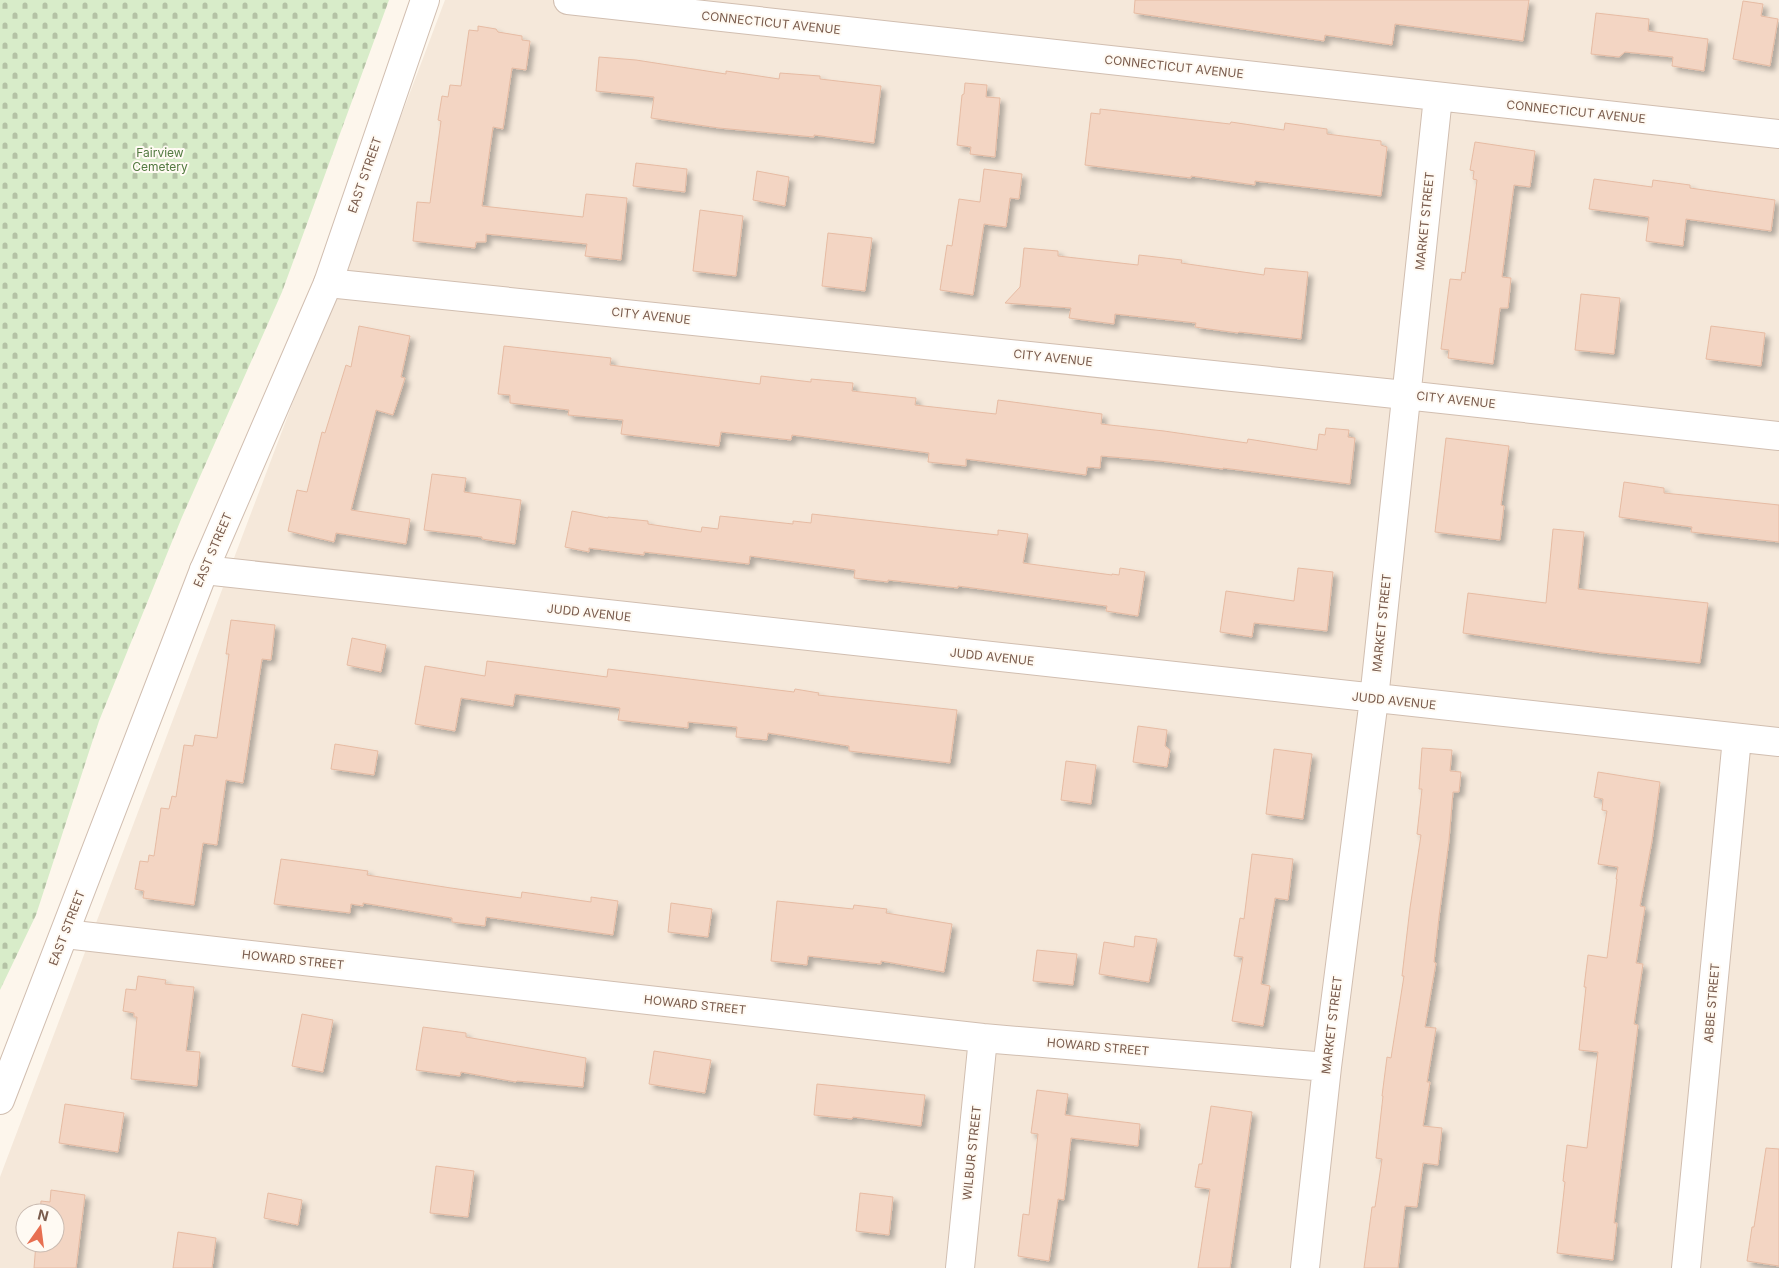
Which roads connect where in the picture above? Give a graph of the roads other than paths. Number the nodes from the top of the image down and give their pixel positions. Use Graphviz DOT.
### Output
graph roads {
  1 [pos="426,0"];
  2 [pos="568,0"];
  3 [pos="1438,97"];
  4 [pos="1779,134"];
  5 [pos="328,283"];
  6 [pos="1406,395"];
  7 [pos="1779,436"];
  8 [pos="204,570"];
  9 [pos="1374,699"];
  10 [pos="1737,738"];
  11 [pos="1779,742"];
  12 [pos="65,934"];
  13 [pos="983,1038"];
  14 [pos="8,1058"];
  15 [pos="1327,1067"];
  16 [pos="0,1100"];
  17 [pos="960,1268"];
  18 [pos="1304,1268"];
  19 [pos="1686,1268"];
  1 -- 5 [label="street, EAST STREET"];
  2 -- 3 [label="street, CONNECTICUT AVENUE"];
  3 -- 4 [label="street, CONNECTICUT AVENUE"];
  3 -- 6 [label="street, MARKET STREET"];
  5 -- 6 [label="street, CITY AVENUE"];
  5 -- 8 [label="street, EAST STREET"];
  6 -- 7 [label="street, CITY AVENUE"];
  6 -- 9 [label="street, MARKET STREET"];
  8 -- 9 [label="street, JUDD AVENUE"];
  8 -- 12 [label="street, EAST STREET"];
  9 -- 10 [label="street, JUDD AVENUE"];
  9 -- 15 [label="street, MARKET STREET"];
  10 -- 11 [label="street, JUDD AVENUE"];
  10 -- 19 [label="street, ABBE STREET"];
  12 -- 13 [label="street, HOWARD STREET"];
  12 -- 14 [label="street, EAST STREET"];
  13 -- 15 [label="street, HOWARD STREET"];
  13 -- 17 [label="street, WILBUR STREET"];
  14 -- 16 [label="street, EAST STREET"];
  15 -- 18 [label="street, MARKET STREET"];
}
